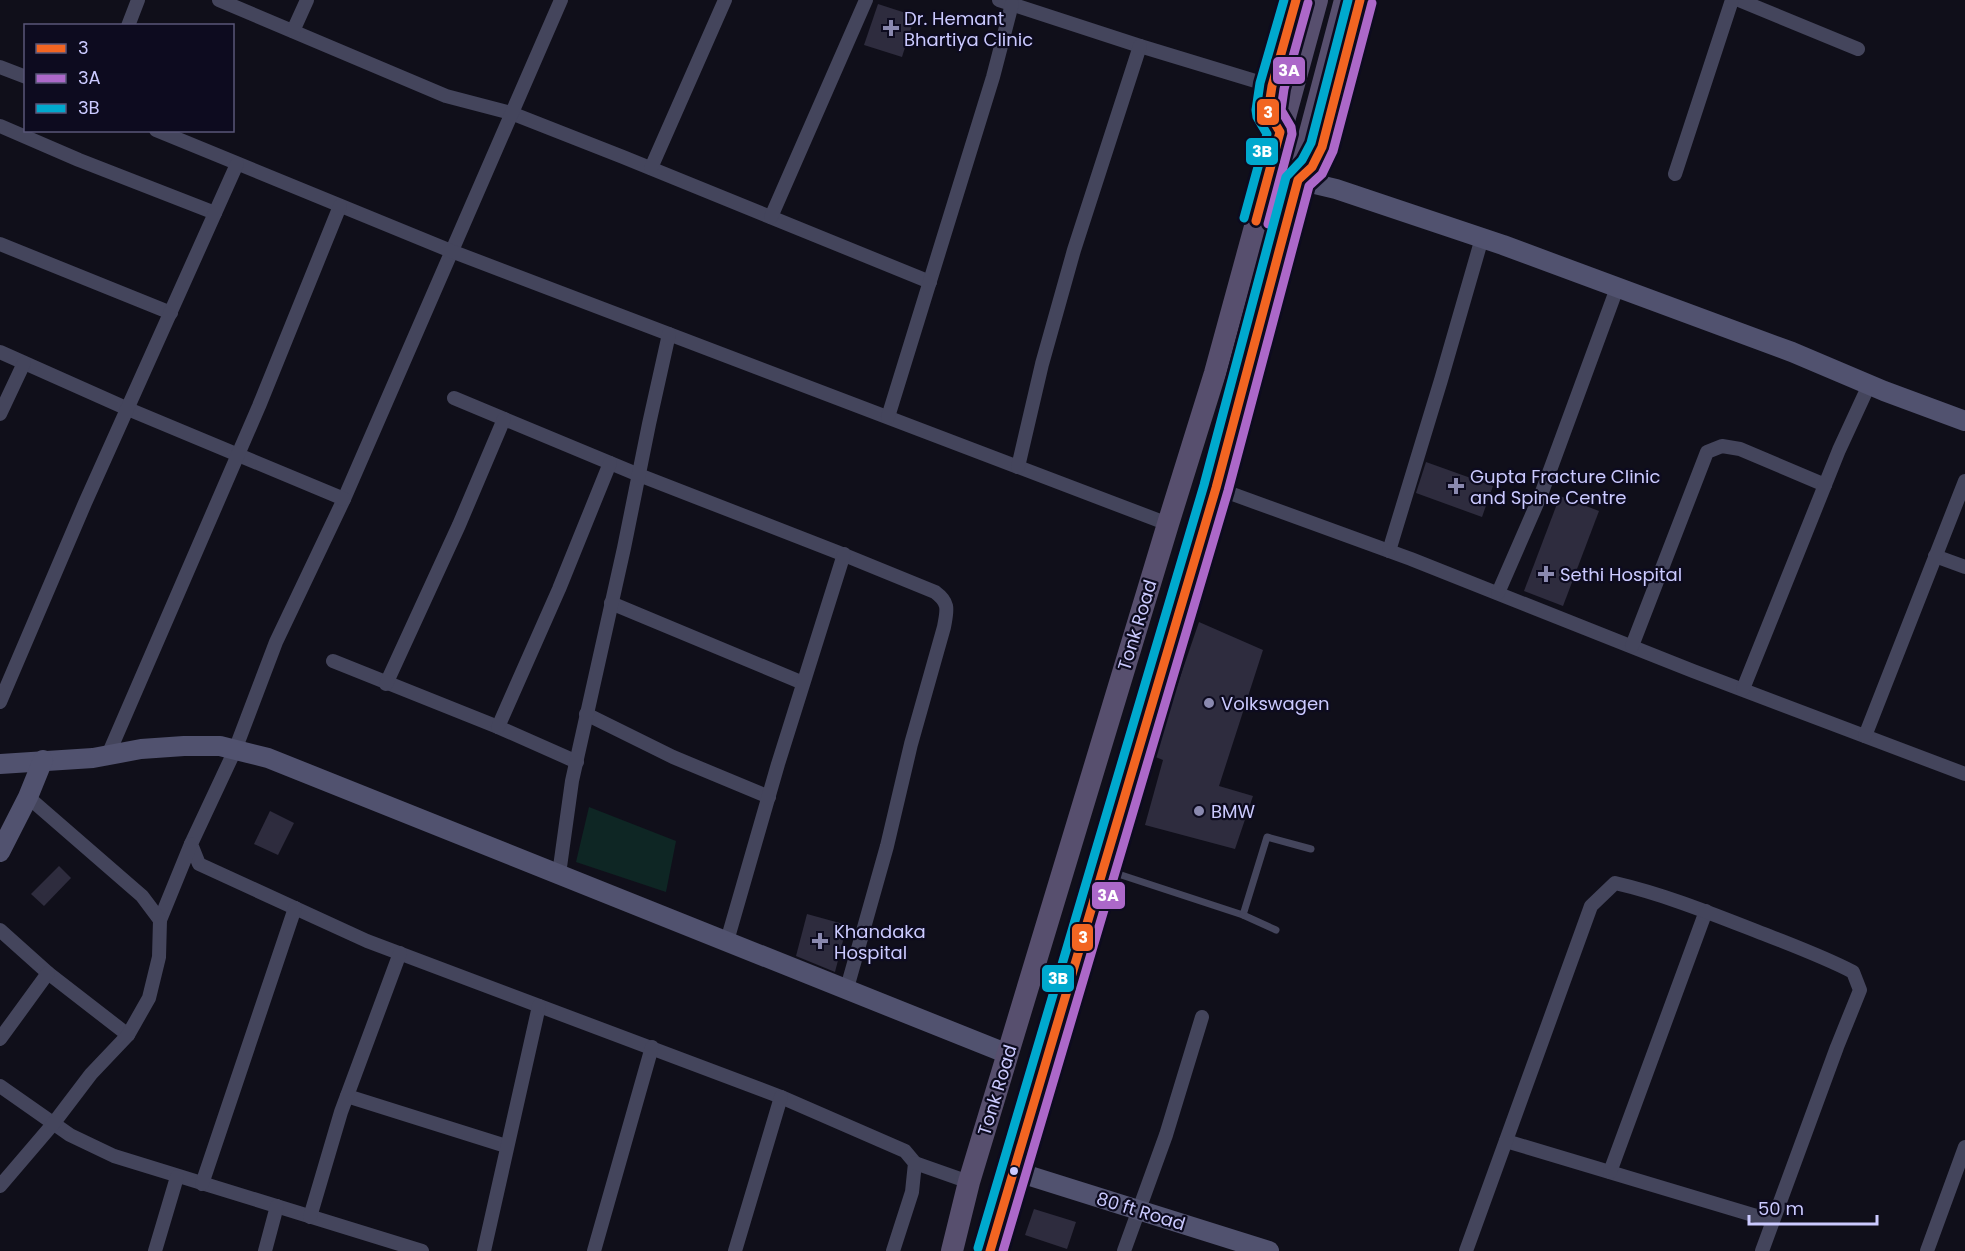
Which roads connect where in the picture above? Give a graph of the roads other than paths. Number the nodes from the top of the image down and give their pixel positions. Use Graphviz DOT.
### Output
graph roads {
  1 [pos="138,0"];
  2 [pos="219,0"];
  3 [pos="307,0"];
  4 [pos="561,0"];
  5 [pos="725,0"];
  6 [pos="866,0"];
  7 [pos="1296,0"];
  8 [pos="1317,0"];
  9 [pos="1346,0"];
  10 [pos="1360,0"];
  11 [pos="1732,0"];
  12 [pos="1739,0"];
  13 [pos="1006,2"];
  14 [pos="129,24"];
  15 [pos="293,31"];
  16 [pos="1140,46"];
  17 [pos="1858,50"];
  18 [pos="0,67"];
  19 [pos="24,76"];
  20 [pos="1272,86"];
  21 [pos="511,113"];
  22 [pos="1283,122"];
  23 [pos="0,126"];
  24 [pos="161,132"];
  25 [pos="237,164"];
  26 [pos="651,168"];
  27 [pos="1675,174"];
  28 [pos="1298,180"];
  29 [pos="340,206"];
  30 [pos="215,213"];
  31 [pos="771,216"];
  32 [pos="1482,238"];
  33 [pos="0,244"];
  34 [pos="451,251"];
  35 [pos="930,282"];
  36 [pos="1617,288"];
  37 [pos="171,313"];
  38 [pos="669,334"];
  39 [pos="0,352"];
  40 [pos="24,363"];
  41 [pos="1869,385"];
  42 [pos="454,398"];
  43 [pos="128,409"];
  44 [pos="0,414"];
  45 [pos="888,417"];
  46 [pos="504,419"];
  47 [pos="1965,422"];
  48 [pos="238,455"];
  49 [pos="610,463"];
  50 [pos="1018,467"];
  51 [pos="639,475"];
  52 [pos="1965,481"];
  53 [pos="1826,485"];
  54 [pos="1216,488"];
  55 [pos="344,499"];
  56 [pos="1168,524"];
  57 [pos="1389,551"];
  58 [pos="844,554"];
  59 [pos="1935,556"];
  60 [pos="1965,567"];
  61 [pos="1498,593"];
  62 [pos="611,603"];
  63 [pos="1632,646"];
  64 [pos="333,662"];
  65 [pos="803,683"];
  66 [pos="386,684"];
  67 [pos="1743,689"];
  68 [pos="0,702"];
  69 [pos="586,714"];
  70 [pos="498,727"];
  71 [pos="1865,736"];
  72 [pos="235,750"];
  73 [pos="108,755"];
  74 [pos="43,760"];
  75 [pos="577,762"];
  76 [pos="1,764"];
  77 [pos="1965,774"];
  78 [pos="28,797"];
  79 [pos="769,797"];
  80 [pos="191,844"];
  81 [pos="1311,849"];
  82 [pos="0,852"];
  83 [pos="1104,869"];
  84 [pos="559,874"];
  85 [pos="295,908"];
  86 [pos="1706,911"];
  87 [pos="1243,915"];
  88 [pos="160,920"];
  89 [pos="0,930"];
  90 [pos="1276,930"];
  91 [pos="727,941"];
  92 [pos="400,953"];
  93 [pos="48,973"];
  94 [pos="847,988"];
  95 [pos="539,1006"];
  96 [pos="1202,1017"];
  97 [pos="128,1035"];
  98 [pos="0,1039"];
  99 [pos="652,1047"];
  100 [pos="1008,1054"];
  101 [pos="0,1086"];
  102 [pos="347,1096"];
  103 [pos="781,1097"];
  104 [pos="53,1124"];
  105 [pos="1506,1141"];
  106 [pos="506,1146"];
  107 [pos="1965,1147"];
  108 [pos="915,1163"];
  109 [pos="1014,1171"];
  110 [pos="1610,1172"];
  111 [pos="177,1177"];
  112 [pos="969,1182"];
  113 [pos="202,1184"];
  114 [pos="0,1186"];
  115 [pos="277,1206"];
  116 [pos="1138,1210"];
  117 [pos="310,1217"];
  118 [pos="1773,1221"];
  119 [pos="1246,1248"];
  120 [pos="155,1251"];
  121 [pos="265,1251"];
  122 [pos="422,1251"];
  123 [pos="484,1251"];
  124 [pos="594,1251"];
  125 [pos="735,1251"];
  126 [pos="893,1251"];
  127 [pos="952,1251"];
  128 [pos="990,1251"];
  129 [pos="1124,1251"];
  130 [pos="1269,1251"];
  131 [pos="1466,1251"];
  132 [pos="1762,1251"];
  133 [pos="1927,1251"];
  1 -- 14 [label="street"];
  2 -- 15 [label="street"];
  3 -- 15 [label="street"];
  4 -- 21 [label="street"];
  5 -- 26 [label="street"];
  6 -- 31 [label="street"];
  7 -- 20 [label="street"];
  8 -- 22 [label="main road, Tonk Road"];
  9 -- 28 [label="main road"];
  10 -- 28 [label="street, Tonk Road"];
  11 -- 27 [label="street"];
  12 -- 17 [label="street"];
  13 -- 16 [label="street"];
  13 -- 35 [label="street"];
  15 -- 21 [label="street"];
  16 -- 20 [label="street"];
  16 -- 50 [label="street"];
  18 -- 19 [label="street"];
  20 -- 22 [label="street"];
  21 -- 26 [label="street"];
  21 -- 34 [label="street"];
  22 -- 56 [label="main road, Tonk Road"];
  23 -- 30 [label="street"];
  24 -- 25 [label="street"];
  25 -- 29 [label="street"];
  25 -- 30 [label="street"];
  26 -- 31 [label="street"];
  28 -- 32 [label="street"];
  28 -- 54 [label="main road, Tonk Road"];
  29 -- 34 [label="street"];
  29 -- 48 [label="street"];
  30 -- 37 [label="street"];
  31 -- 35 [label="street"];
  32 -- 36 [label="street"];
  32 -- 57 [label="street"];
  33 -- 37 [label="street"];
  34 -- 38 [label="street"];
  34 -- 55 [label="street"];
  35 -- 45 [label="street"];
  36 -- 41 [label="street"];
  36 -- 61 [label="street"];
  37 -- 43 [label="street"];
  38 -- 45 [label="street"];
  38 -- 51 [label="street"];
  39 -- 40 [label="street"];
  40 -- 43 [label="street"];
  40 -- 44 [label="street"];
  41 -- 47 [label="street"];
  41 -- 53 [label="street"];
  42 -- 46 [label="street"];
  43 -- 48 [label="street"];
  43 -- 68 [label="street"];
  45 -- 50 [label="street"];
  46 -- 49 [label="street"];
  46 -- 66 [label="street"];
  48 -- 55 [label="street"];
  48 -- 73 [label="street"];
  49 -- 51 [label="street"];
  49 -- 70 [label="street"];
  50 -- 56 [label="street"];
  51 -- 58 [label="street"];
  51 -- 62 [label="street"];
  52 -- 59 [label="street"];
  53 -- 63 [label="street"];
  53 -- 67 [label="street"];
  54 -- 57 [label="street"];
  54 -- 83 [label="main road, Tonk Road"];
  55 -- 72 [label="street"];
  56 -- 100 [label="main road, Tonk Road"];
  57 -- 61 [label="street"];
  58 -- 65 [label="street"];
  58 -- 94 [label="street"];
  59 -- 60 [label="street"];
  59 -- 71 [label="street"];
  61 -- 63 [label="street"];
  62 -- 65 [label="street"];
  62 -- 69 [label="street"];
  63 -- 67 [label="street"];
  64 -- 66 [label="street"];
  65 -- 79 [label="street"];
  66 -- 70 [label="street"];
  67 -- 71 [label="street"];
  69 -- 75 [label="street"];
  69 -- 79 [label="street"];
  70 -- 75 [label="street"];
  71 -- 77 [label="street"];
  72 -- 73 [label="street"];
  72 -- 80 [label="street"];
  72 -- 84 [label="street"];
  73 -- 74 [label="street"];
  74 -- 76 [label="street"];
  74 -- 78 [label="street"];
  75 -- 84 [label="street"];
  78 -- 82 [label="street"];
  78 -- 88 [label="street"];
  79 -- 91 [label="street"];
  80 -- 85 [label="street"];
  80 -- 88 [label="street"];
  81 -- 87 [label="lane"];
  83 -- 87 [label="lane"];
  83 -- 109 [label="main road, Tonk Road"];
  84 -- 91 [label="street"];
  85 -- 92 [label="street"];
  85 -- 113 [label="street"];
  86 -- 105 [label="street"];
  86 -- 110 [label="street"];
  86 -- 118 [label="street"];
  87 -- 90 [label="lane"];
  88 -- 97 [label="street"];
  89 -- 93 [label="street"];
  91 -- 94 [label="street"];
  92 -- 95 [label="street"];
  92 -- 102 [label="street"];
  93 -- 97 [label="street"];
  93 -- 98 [label="street"];
  94 -- 100 [label="street"];
  95 -- 99 [label="street"];
  95 -- 106 [label="street"];
  96 -- 116 [label="street"];
  97 -- 104 [label="street"];
  99 -- 103 [label="street"];
  99 -- 124 [label="street"];
  100 -- 112 [label="main road, Tonk Road"];
  101 -- 104 [label="street"];
  102 -- 106 [label="street"];
  102 -- 117 [label="street"];
  103 -- 108 [label="street"];
  103 -- 125 [label="street"];
  104 -- 111 [label="street"];
  104 -- 114 [label="street"];
  105 -- 110 [label="street"];
  105 -- 131 [label="street"];
  106 -- 123 [label="street"];
  107 -- 133 [label="street"];
  108 -- 112 [label="street"];
  108 -- 126 [label="street"];
  109 -- 116 [label="street, 80 ft Road"];
  109 -- 128 [label="main road, Tonk Road"];
  110 -- 118 [label="street"];
  111 -- 113 [label="street"];
  111 -- 120 [label="street"];
  112 -- 127 [label="main road, Tonk Road"];
  113 -- 115 [label="street"];
  115 -- 117 [label="street"];
  115 -- 121 [label="street"];
  116 -- 119 [label="street, 80 ft Road"];
  116 -- 129 [label="street"];
  117 -- 122 [label="street"];
  118 -- 132 [label="street"];
  119 -- 130 [label="street, 80 ft Road"];
}
